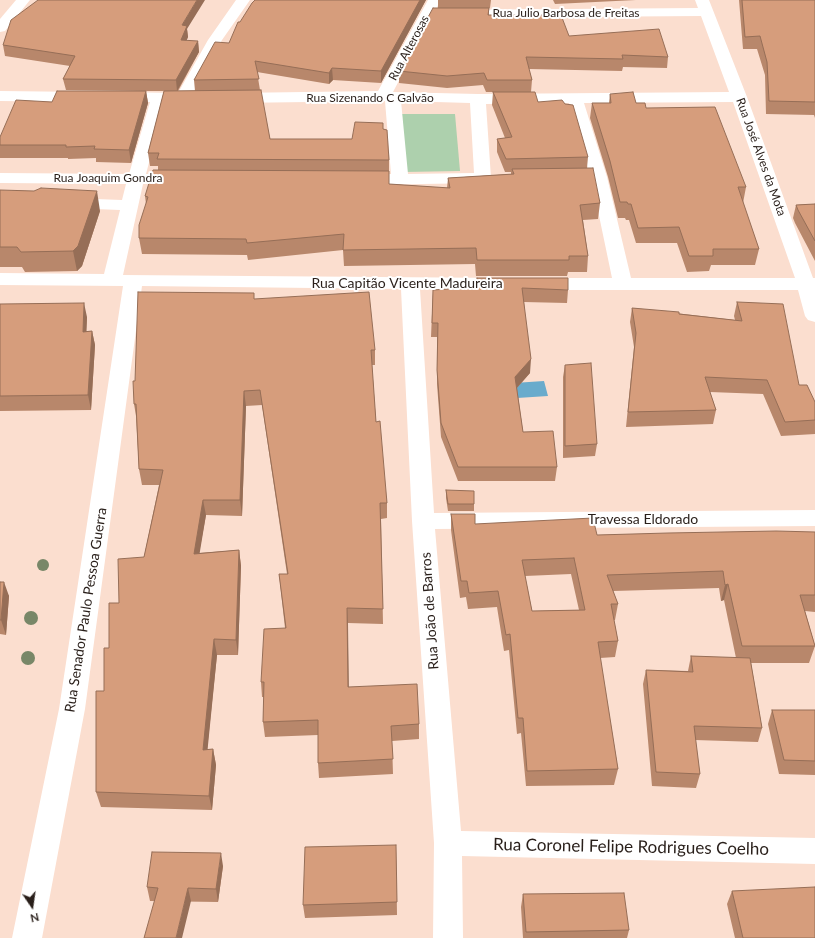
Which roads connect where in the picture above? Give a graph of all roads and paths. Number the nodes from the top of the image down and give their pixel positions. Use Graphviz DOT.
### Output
graph roads {
  1 [pos="23,0"];
  2 [pos="243,0"];
  3 [pos="435,0"];
  4 [pos="704,6"];
  5 [pos="426,14"];
  6 [pos="0,28"];
  7 [pos="0,96"];
  8 [pos="159,97"];
  9 [pos="388,97"];
  10 [pos="183,98"];
  11 [pos="575,98"];
  12 [pos="739,98"];
  13 [pos="478,99"];
  14 [pos="599,177"];
  15 [pos="0,178"];
  16 [pos="553,178"];
  17 [pos="136,179"];
  18 [pos="199,179"];
  19 [pos="342,179"];
  20 [pos="400,180"];
  21 [pos="56,202"];
  22 [pos="130,205"];
  23 [pos="0,279"];
  24 [pos="123,280"];
  25 [pos="410,284"];
  26 [pos="622,284"];
  27 [pos="811,284"];
  28 [pos="815,316"];
  29 [pos="815,518"];
  30 [pos="423,521"];
  31 [pos="448,843"];
  32 [pos="815,851"];
  33 [pos="27,938"];
  34 [pos="448,938"];
  1 -- 6 [label="street"];
  2 -- 10 [label="street"];
  3 -- 5 [label="street, Rua Alterosas"];
  4 -- 5 [label="street, Rua Julio Barbosa de Freitas"];
  4 -- 12 [label="street, Rua José Alves da Mota"];
  5 -- 9 [label="street, Rua Alterosas"];
  7 -- 8 [label="street, Rua Sizenando C Galvão"];
  8 -- 10 [label="street, Rua Sizenando C Galvão"];
  8 -- 17 [label="street, Rua Senador Paulo Pessoa Guerra"];
  9 -- 10 [label="street, Rua Sizenando C Galvão"];
  9 -- 13 [label="street, Rua Sizenando C Galvão"];
  9 -- 20 [label="street"];
  11 -- 12 [label="street, Rua Sizenando C Galvão"];
  11 -- 13 [label="street, Rua Sizenando C Galvão"];
  11 -- 14 [label="street"];
  12 -- 27 [label="street, Rua José Alves da Mota"];
  13 -- 20 [label="street"];
  14 -- 16 [label="street"];
  14 -- 26 [label="street"];
  15 -- 17 [label="street, Rua Joaquim Gondra"];
  17 -- 18 [label="street, Rua Joaquim Gondra"];
  17 -- 22 [label="street, Rua Senador Paulo Pessoa Guerra"];
  19 -- 20 [label="street"];
  21 -- 22 [label="street"];
  22 -- 24 [label="street, Rua Senador Paulo Pessoa Guerra"];
  23 -- 24 [label="street, Rua Capitão Vicente Madureira"];
  24 -- 25 [label="street, Rua Capitão Vicente Madureira"];
  24 -- 33 [label="street, Rua Senador Paulo Pessoa Guerra"];
  25 -- 26 [label="street, Rua Capitão Vicente Madureira"];
  25 -- 30 [label="street, Rua João de Barros"];
  26 -- 27 [label="street, Rua Capitão Vicente Madureira"];
  27 -- 28 [label="street, Rua José Alves da Mota"];
  29 -- 30 [label="street, Travessa Eldorado"];
  30 -- 31 [label="street, Rua João de Barros"];
  31 -- 32 [label="street, Rua Coronel Felipe Rodrigues Coelho"];
  31 -- 34 [label="street, Rua João de Barros"];
}
